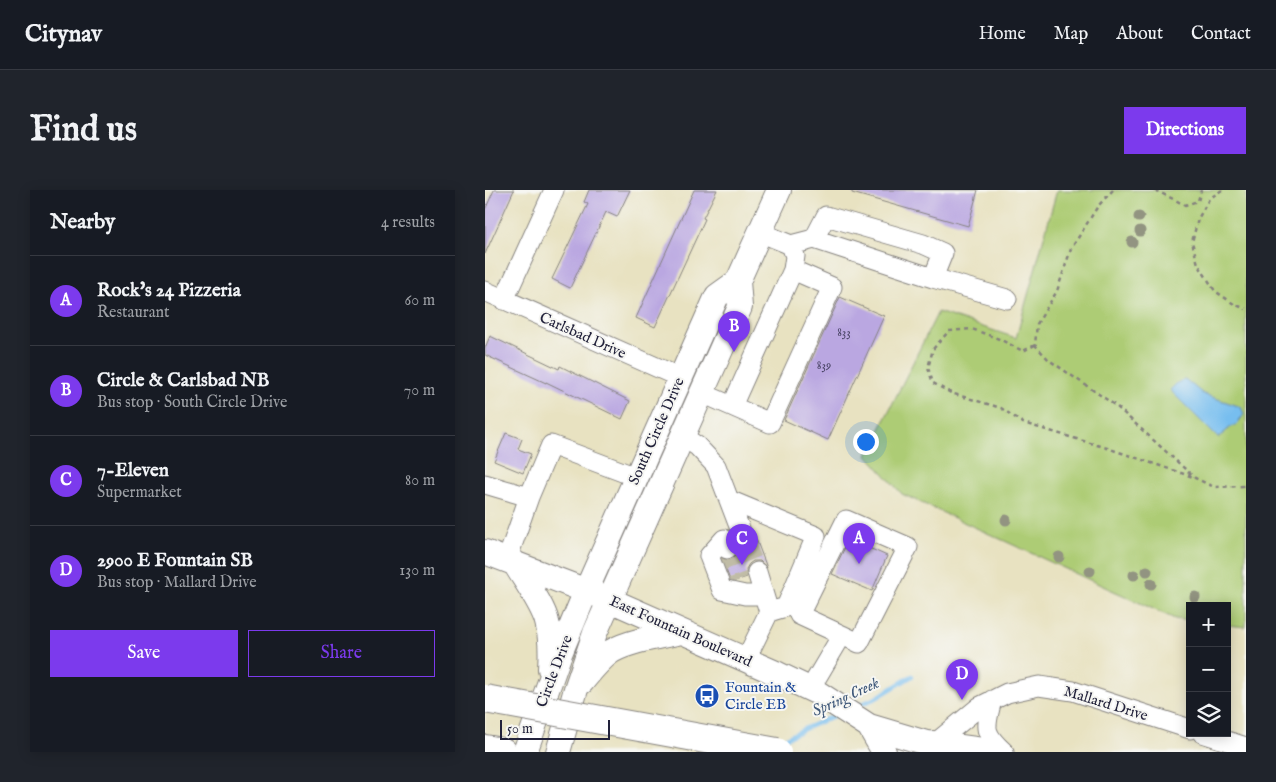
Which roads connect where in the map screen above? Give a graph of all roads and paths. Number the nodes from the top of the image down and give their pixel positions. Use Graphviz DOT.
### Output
graph roads {
  1 [pos="554,190"];
  2 [pos="779,190"];
  3 [pos="1113,190"];
  4 [pos="1155,190"];
  5 [pos="1201,190"];
  6 [pos="1222,190"];
  7 [pos="1198,202"];
  8 [pos="1205,206"];
  9 [pos="759,232"];
  10 [pos="814,239"];
  11 [pos="791,245"];
  12 [pos="793,270"];
  13 [pos="933,278"];
  14 [pos="738,281"];
  15 [pos="485,291"];
  16 [pos="1007,298"];
  17 [pos="504,300"];
  18 [pos="1246,309"];
  19 [pos="1035,345"];
  20 [pos="681,378"];
  21 [pos="702,393"];
  22 [pos="732,406"];
  23 [pos="682,436"];
  24 [pos="636,477"];
  25 [pos="1195,478"];
  26 [pos="485,484"];
  27 [pos="1246,486"];
  28 [pos="529,497"];
  29 [pos="729,500"];
  30 [pos="738,523"];
  31 [pos="745,542"];
  32 [pos="485,552"];
  33 [pos="510,561"];
  34 [pos="757,572"];
  35 [pos="585,591"];
  36 [pos="754,596"];
  37 [pos="610,600"];
  38 [pos="681,632"];
  39 [pos="842,635"];
  40 [pos="745,660"];
  41 [pos="549,681"];
  42 [pos="576,689"];
  43 [pos="814,691"];
  44 [pos="485,699"];
  45 [pos="992,700"];
  46 [pos="1186,728"];
  47 [pos="1214,737"];
  48 [pos="882,743"];
  49 [pos="1246,748"];
  50 [pos="485,749"];
  51 [pos="933,749"];
  52 [pos="503,752"];
  53 [pos="525,752"];
  54 [pos="559,752"];
  55 [pos="777,752"];
  56 [pos="984,752"];
  57 [pos="1004,752"];
  1 -- 17 [label="street"];
  2 -- 9 [label="main road, South Circle Drive"];
  3 -- 19 [label="path"];
  4 -- 7 [label="path"];
  5 -- 7 [label="path"];
  6 -- 8 [label="path"];
  7 -- 8 [label="path"];
  8 -- 18 [label="path"];
  9 -- 11 [label="street"];
  9 -- 14 [label="main road, South Circle Drive"];
  10 -- 11 [label="street"];
  10 -- 13 [label="street"];
  10 -- 13 [label="street"];
  11 -- 12 [label="street"];
  12 -- 22 [label="street"];
  12 -- 22 [label="street"];
  13 -- 16 [label="street"];
  14 -- 20 [label="main road, South Circle Drive"];
  14 -- 21 [label="main road, South Circle Drive"];
  15 -- 17 [label="street, Carlsbad Drive"];
  17 -- 20 [label="street, Carlsbad Drive"];
  19 -- 25 [label="path"];
  19 -- 25 [label="path"];
  20 -- 24 [label="main road, South Circle Drive"];
  21 -- 22 [label="street"];
  21 -- 23 [label="main road, South Circle Drive"];
  23 -- 29 [label="street"];
  23 -- 37 [label="main road, South Circle Drive"];
  24 -- 28 [label="street"];
  24 -- 35 [label="main road, South Circle Drive"];
  25 -- 27 [label="path"];
  26 -- 28 [label="street"];
  28 -- 33 [label="street"];
  29 -- 30 [label="street"];
  29 -- 36 [label="street"];
  30 -- 31 [label="street"];
  30 -- 36 [label="street"];
  32 -- 33 [label="main road, East Fountain Boulevard"];
  33 -- 35 [label="main road, East Fountain Boulevard"];
  33 -- 41 [label="main road"];
  34 -- 36 [label="street"];
  35 -- 37 [label="main road, East Fountain Boulevard"];
  35 -- 41 [label="main road, Circle Drive"];
  36 -- 40 [label="street"];
  37 -- 38 [label="main road, East Fountain Boulevard"];
  37 -- 42 [label="main road, Circle Drive"];
  38 -- 40 [label="main road, East Fountain Boulevard"];
  38 -- 42 [label="main road"];
  39 -- 39 [label="street"];
  39 -- 43 [label="street"];
  40 -- 43 [label="main road, East Fountain Boulevard"];
  41 -- 53 [label="main road, Circle Drive"];
  42 -- 54 [label="main road, Circle Drive"];
  43 -- 48 [label="main road, East Fountain Boulevard"];
  44 -- 55 [label="highway, bridge"];
  45 -- 46 [label="street, Mallard Drive"];
  45 -- 51 [label="street, Mallard Drive"];
  45 -- 57 [label="street"];
  47 -- 49 [label="street"];
  48 -- 51 [label="main road, East Fountain Boulevard"];
  50 -- 52 [label="highway"];
  51 -- 56 [label="highway"];
}
